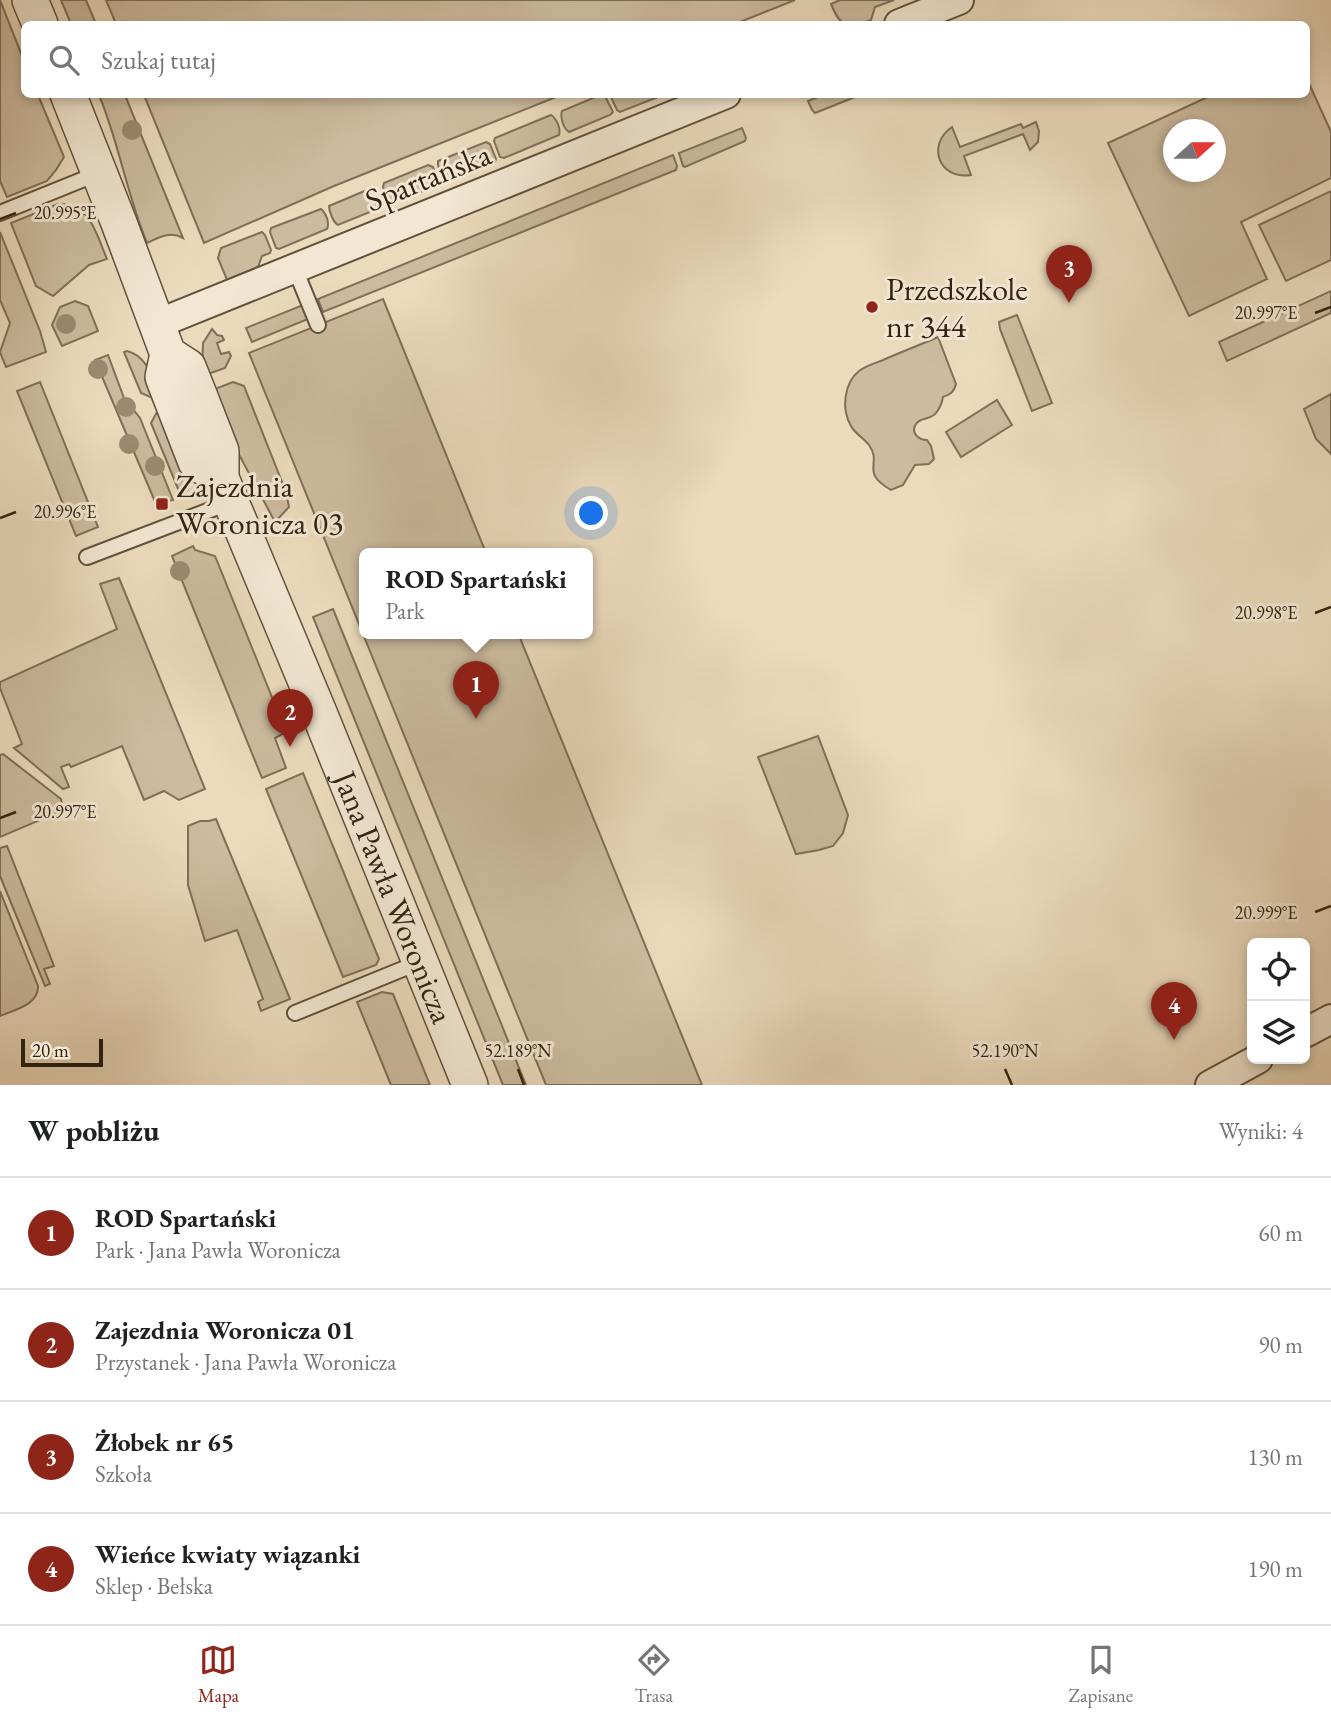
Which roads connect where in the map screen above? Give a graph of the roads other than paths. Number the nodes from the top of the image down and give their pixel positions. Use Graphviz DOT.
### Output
graph roads {
  1 [pos="30,0"];
  2 [pos="959,0"];
  3 [pos="39,21"];
  4 [pos="906,21"];
  5 [pos="70,98"];
  6 [pos="716,98"];
  7 [pos="99,173"];
  8 [pos="0,214"];
  9 [pos="295,269"];
  10 [pos="318,325"];
  11 [pos="163,339"];
  12 [pos="226,490"];
  13 [pos="87,557"];
  14 [pos="421,962"];
  15 [pos="295,1013"];
  16 [pos="1331,1020"];
  17 [pos="1310,1030"];
  18 [pos="1249,1064"];
  19 [pos="471,1085"];
  20 [pos="1210,1085"];
  1 -- 3 [label="street"];
  2 -- 4 [label="street"];
  5 -- 7 [label="street, Jana Pawła Woronicza"];
  6 -- 9 [label="street, Spartańska"];
  7 -- 8 [label="lane"];
  7 -- 11 [label="street, Jana Pawła Woronicza"];
  9 -- 10 [label="lane"];
  9 -- 11 [label="street, Spartańska"];
  11 -- 12 [label="street, Jana Pawła Woronicza"];
  12 -- 13 [label="lane"];
  12 -- 14 [label="street, Jana Pawła Woronicza"];
  14 -- 15 [label="lane"];
  14 -- 19 [label="street, Jana Pawła Woronicza"];
  16 -- 17 [label="street"];
  18 -- 20 [label="street"];
}
